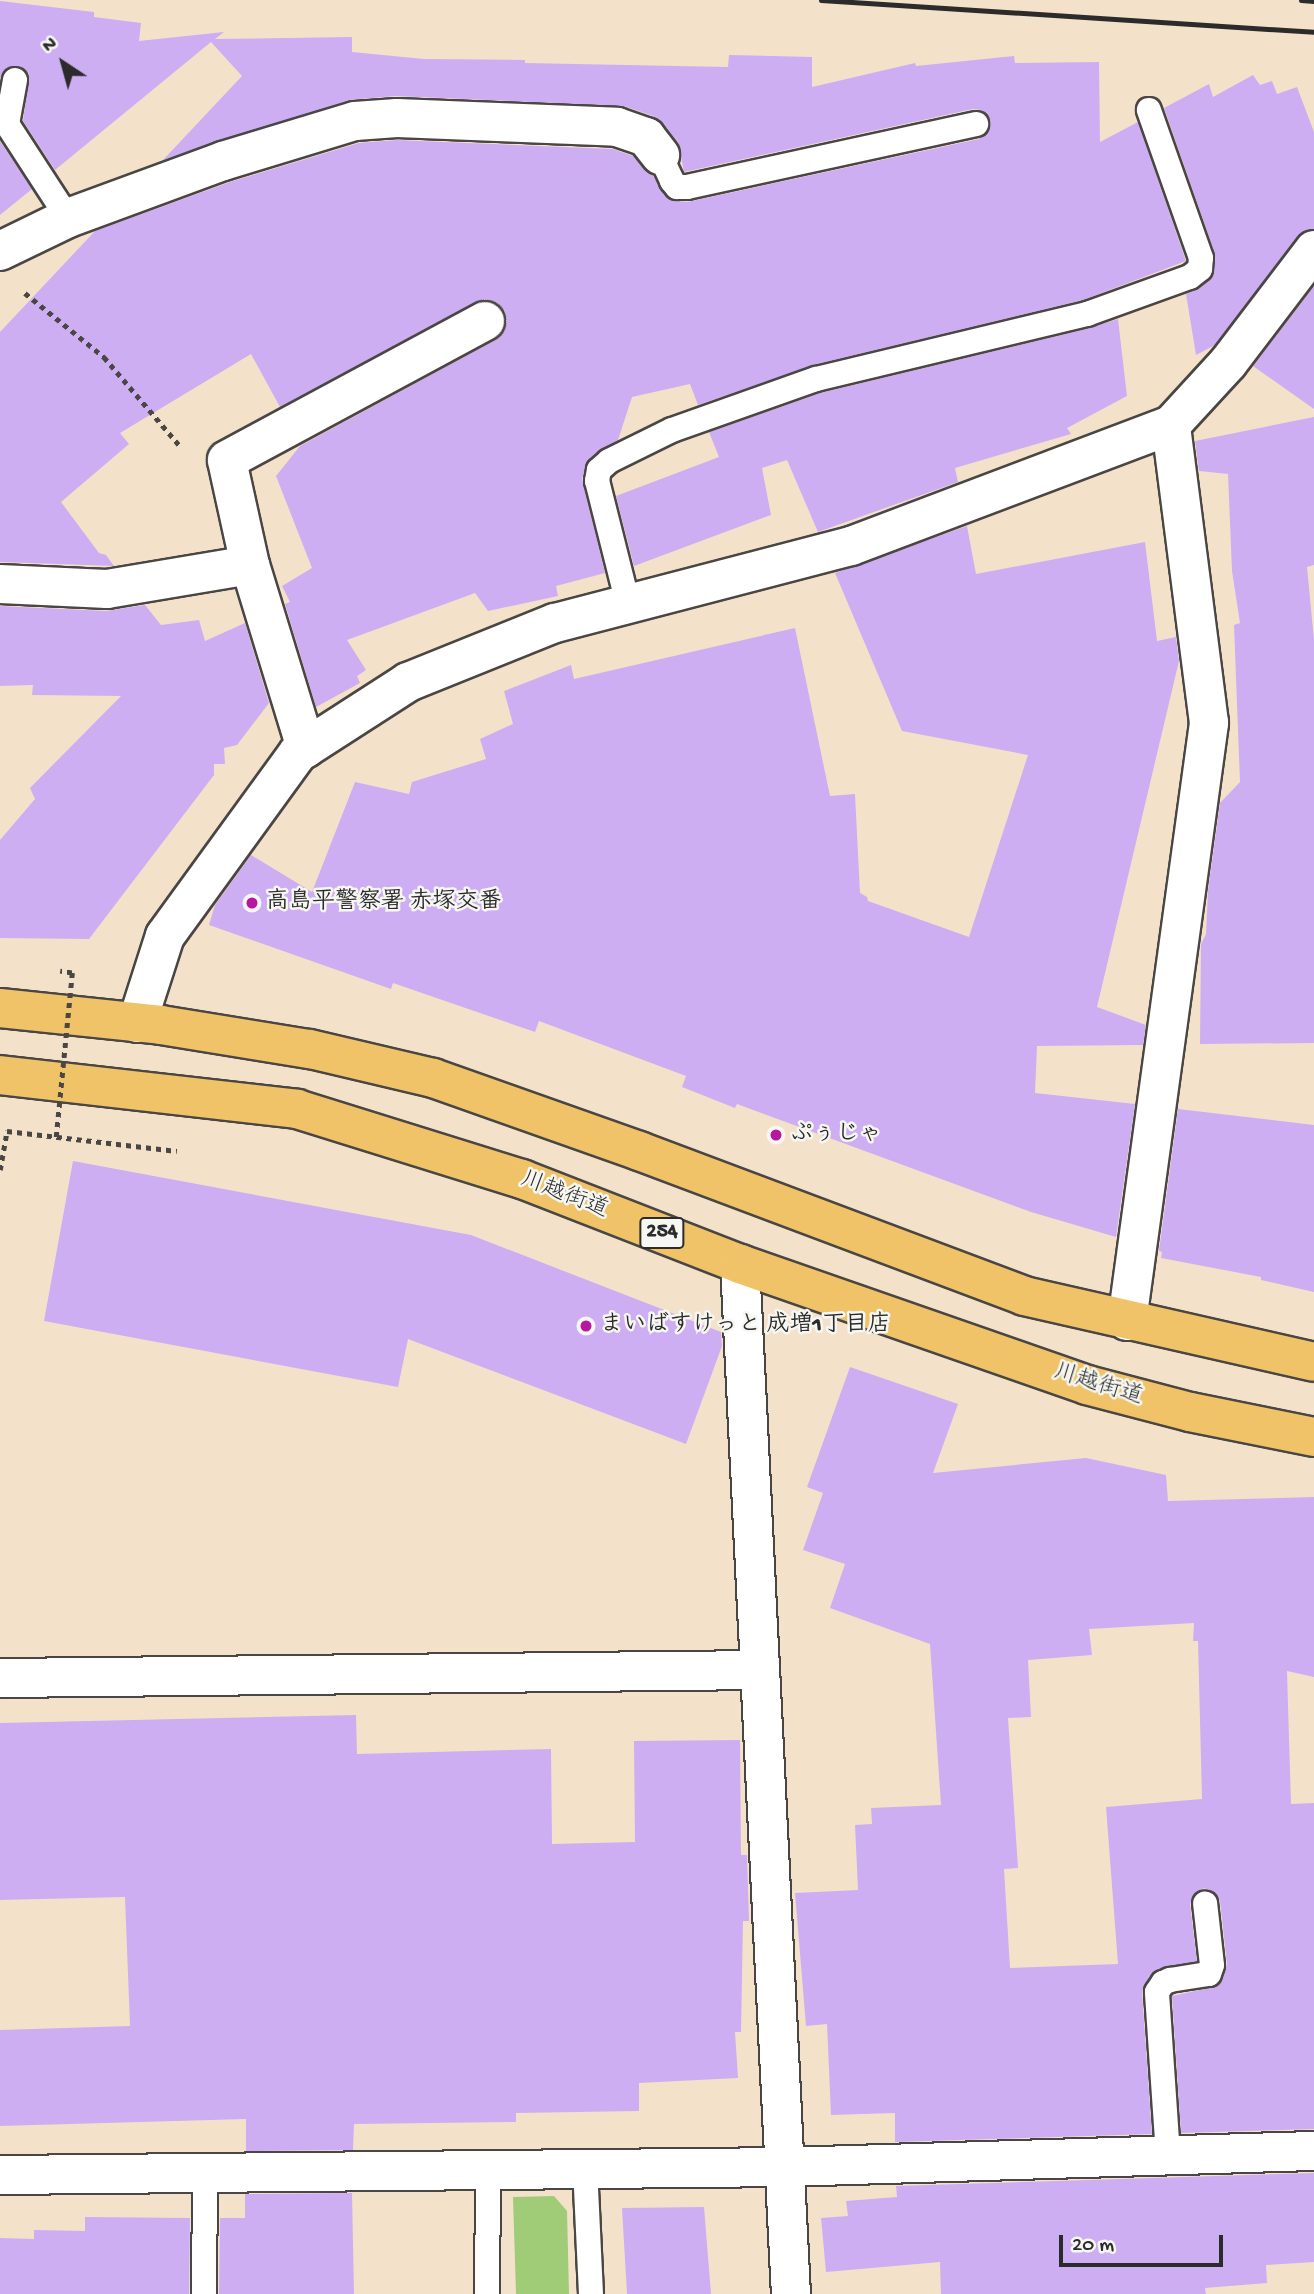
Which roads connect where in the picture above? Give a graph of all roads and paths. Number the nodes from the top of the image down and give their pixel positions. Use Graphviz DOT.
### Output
graph roads {
  1 [pos="15,80"];
  2 [pos="1149,110"];
  3 [pos="976,124"];
  4 [pos="660,155"];
  5 [pos="68,218"];
  6 [pos="1314,250"];
  7 [pos="0,251"];
  8 [pos="21,289"];
  9 [pos="485,321"];
  10 [pos="1171,425"];
  11 [pos="183,449"];
  12 [pos="250,565"];
  13 [pos="0,584"];
  14 [pos="628,604"];
  15 [pos="306,748"];
  16 [pos="60,971"];
  17 [pos="0,1008"];
  18 [pos="137,1023"];
  19 [pos="0,1075"];
  20 [pos="56,1137"];
  21 [pos="177,1152"];
  22 [pos="0,1170"];
  23 [pos="740,1264"];
  24 [pos="1127,1321"];
  25 [pos="1314,1362"];
  26 [pos="1314,1437"];
  27 [pos="758,1670"];
  28 [pos="0,1678"];
  29 [pos="1205,1903"];
  30 [pos="1314,2151"];
  31 [pos="1168,2155"];
  32 [pos="585,2167"];
  33 [pos="786,2167"];
  34 [pos="488,2169"];
  35 [pos="205,2171"];
  36 [pos="0,2175"];
  37 [pos="204,2294"];
  38 [pos="487,2294"];
  39 [pos="591,2294"];
  40 [pos="791,2294"];
  1 -- 5 [label="lane"];
  2 -- 14 [label="lane"];
  3 -- 4 [label="lane"];
  4 -- 5 [label="street"];
  5 -- 7 [label="street"];
  6 -- 10 [label="street"];
  8 -- 11 [label="path"];
  9 -- 12 [label="street"];
  10 -- 14 [label="street"];
  10 -- 24 [label="street"];
  12 -- 13 [label="street"];
  12 -- 15 [label="street"];
  14 -- 15 [label="street"];
  15 -- 18 [label="street"];
  16 -- 20 [label="path, bridge"];
  17 -- 18 [label="highway"];
  18 -- 24 [label="highway"];
  19 -- 23 [label="highway, 川越街道 / 254"];
  20 -- 21 [label="path"];
  20 -- 22 [label="path"];
  23 -- 26 [label="highway, 川越街道 / 254"];
  23 -- 27 [label="street"];
  24 -- 25 [label="highway"];
  27 -- 28 [label="street"];
  27 -- 33 [label="street"];
  29 -- 31 [label="lane"];
  30 -- 31 [label="street"];
  31 -- 33 [label="street"];
  32 -- 33 [label="street"];
  32 -- 34 [label="street"];
  32 -- 39 [label="lane"];
  33 -- 40 [label="street"];
  34 -- 35 [label="street"];
  34 -- 38 [label="lane"];
  35 -- 36 [label="street"];
  35 -- 37 [label="lane"];
}
